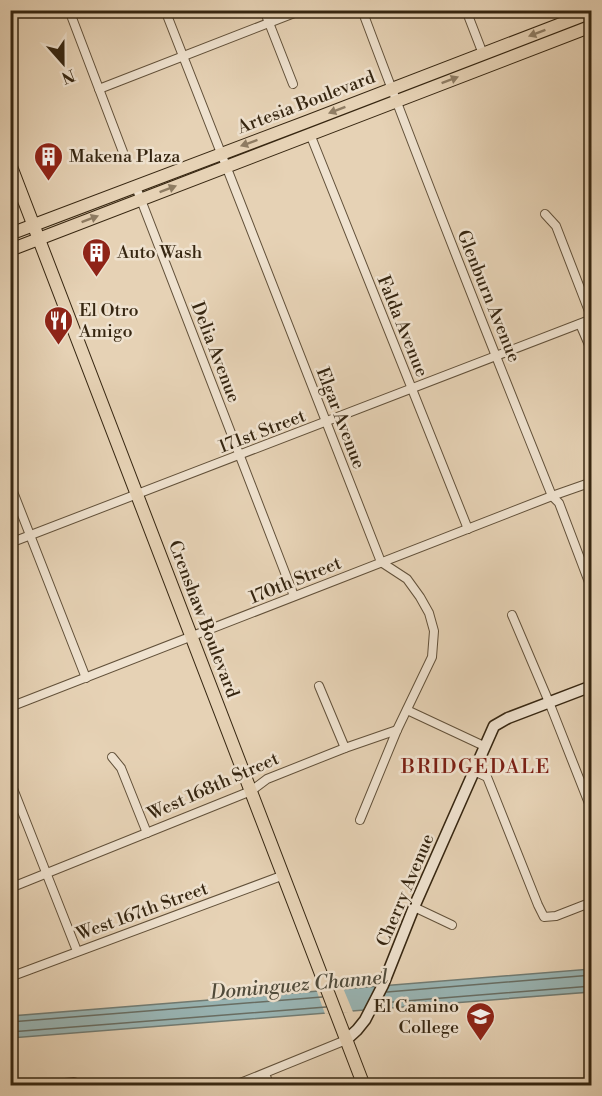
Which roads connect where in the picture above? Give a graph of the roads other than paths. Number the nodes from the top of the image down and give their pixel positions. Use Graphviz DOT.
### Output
graph roads {
  1 [pos="69,10"];
  2 [pos="165,10"];
  3 [pos="264,10"];
  4 [pos="302,10"];
  5 [pos="362,10"];
  6 [pos="466,10"];
  7 [pos="591,12"];
  8 [pos="269,23"];
  9 [pos="591,26"];
  10 [pos="483,54"];
  11 [pos="183,56"];
  12 [pos="293,84"];
  13 [pos="99,89"];
  14 [pos="394,95"];
  15 [pos="310,134"];
  16 [pos="123,152"];
  17 [pos="221,154"];
  18 [pos="10,164"];
  19 [pos="226,167"];
  20 [pos="136,186"];
  21 [pos="141,199"];
  22 [pos="545,214"];
  23 [pos="34,225"];
  24 [pos="10,234"];
  25 [pos="39,239"];
  26 [pos="10,250"];
  27 [pos="591,319"];
  28 [pos="580,324"];
  29 [pos="591,352"];
  30 [pos="496,356"];
  31 [pos="412,389"];
  32 [pos="326,422"];
  33 [pos="240,456"];
  34 [pos="591,483"];
  35 [pos="10,484"];
  36 [pos="137,495"];
  37 [pos="552,496"];
  38 [pos="468,530"];
  39 [pos="30,536"];
  40 [pos="10,543"];
  41 [pos="381,562"];
  42 [pos="591,590"];
  43 [pos="294,596"];
  44 [pos="512,615"];
  45 [pos="192,637"];
  46 [pos="87,678"];
  47 [pos="319,686"];
  48 [pos="591,686"];
  49 [pos="549,702"];
  50 [pos="10,707"];
  51 [pos="407,710"];
  52 [pos="397,730"];
  53 [pos="484,746"];
  54 [pos="345,748"];
  55 [pos="112,757"];
  56 [pos="474,771"];
  57 [pos="10,781"];
  58 [pos="251,791"];
  59 [pos="591,811"];
  60 [pos="360,820"];
  61 [pos="147,833"];
  62 [pos="46,874"];
  63 [pos="284,875"];
  64 [pos="10,888"];
  65 [pos="414,906"];
  66 [pos="591,906"];
  67 [pos="452,925"];
  68 [pos="77,951"];
  69 [pos="10,977"];
  70 [pos="346,1040"];
  71 [pos="265,1074"];
  72 [pos="38,1086"];
  73 [pos="82,1086"];
  74 [pos="233,1086"];
  75 [pos="270,1086"];
  76 [pos="364,1086"];
  1 -- 13 [label="street"];
  2 -- 11 [label="street, Elgar Avenue"];
  3 -- 8 [label="street"];
  4 -- 8 [label="street"];
  5 -- 14 [label="street, Glenburn Avenue"];
  6 -- 10 [label="street"];
  7 -- 10 [label="main road, Artesia Boulevard, one-way"];
  8 -- 11 [label="street"];
  8 -- 12 [label="street"];
  14 -- 9 [label="main road, Artesia Boulevard, one-way"];
  10 -- 14 [label="main road, Artesia Boulevard"];
  11 -- 13 [label="street"];
  11 -- 17 [label="street, Elgar Avenue"];
  13 -- 16 [label="street"];
  14 -- 15 [label="main road, Artesia Boulevard"];
  14 -- 17 [label="main road, Artesia Boulevard, one-way"];
  14 -- 30 [label="street, Glenburn Avenue"];
  15 -- 19 [label="main road, Artesia Boulevard"];
  15 -- 31 [label="street, Falda Avenue"];
  17 -- 19 [label="street, Elgar Avenue"];
  17 -- 20 [label="main road, Artesia Boulevard"];
  18 -- 23 [label="main road, Crenshaw Boulevard"];
  21 -- 19 [label="main road, Artesia Boulevard, one-way"];
  19 -- 32 [label="street, Elgar Avenue"];
  20 -- 21 [label="street, Delia Avenue"];
  20 -- 23 [label="main road, Artesia Boulevard"];
  25 -- 21 [label="main road, Artesia Boulevard, one-way"];
  21 -- 33 [label="street, Delia Avenue"];
  22 -- 27 [label="street"];
  23 -- 24 [label="main road, Artesia Boulevard"];
  23 -- 25 [label="main road, Crenshaw Boulevard"];
  25 -- 26 [label="main road, Artesia Boulevard"];
  25 -- 36 [label="main road, Crenshaw Boulevard"];
  27 -- 28 [label="street, 171st Street"];
  28 -- 29 [label="street"];
  28 -- 30 [label="street, 171st Street"];
  30 -- 31 [label="street, 171st Street"];
  30 -- 37 [label="street, Glenburn Avenue"];
  31 -- 32 [label="street, 171st Street"];
  31 -- 38 [label="street, Falda Avenue"];
  32 -- 33 [label="street, 171st Street"];
  32 -- 41 [label="street, Elgar Avenue"];
  33 -- 36 [label="street, 171st Street"];
  33 -- 43 [label="street, Delia Avenue"];
  34 -- 37 [label="street, 170th Street"];
  35 -- 39 [label="street"];
  36 -- 39 [label="street, 171st Street"];
  36 -- 45 [label="main road, Crenshaw Boulevard"];
  37 -- 38 [label="street, 170th Street"];
  37 -- 42 [label="street, Glenburn Avenue"];
  38 -- 41 [label="street, 170th Street"];
  39 -- 40 [label="street, 171st Street"];
  39 -- 46 [label="street"];
  41 -- 43 [label="street, 170th Street"];
  41 -- 51 [label="street"];
  43 -- 45 [label="street, 170th Street"];
  44 -- 49 [label="street"];
  45 -- 46 [label="street, 170th Street"];
  45 -- 58 [label="main road, Crenshaw Boulevard"];
  46 -- 50 [label="street, 170th Street"];
  47 -- 54 [label="street"];
  48 -- 49 [label="street"];
  49 -- 53 [label="street"];
  49 -- 59 [label="street"];
  51 -- 52 [label="street"];
  51 -- 53 [label="street"];
  52 -- 54 [label="street, West 168th Street"];
  52 -- 60 [label="street"];
  53 -- 56 [label="street, Cherry Avenue"];
  54 -- 58 [label="street, West 168th Street"];
  55 -- 61 [label="street"];
  56 -- 65 [label="street, Cherry Avenue"];
  56 -- 66 [label="street"];
  57 -- 62 [label="street"];
  58 -- 61 [label="street, West 168th Street"];
  58 -- 63 [label="main road, Crenshaw Boulevard"];
  61 -- 62 [label="street, West 168th Street"];
  62 -- 64 [label="street, West 168th Street"];
  62 -- 68 [label="street"];
  63 -- 68 [label="street, West 167th Street"];
  63 -- 70 [label="main road, Crenshaw Boulevard"];
  65 -- 67 [label="street"];
  65 -- 70 [label="street, Cherry Avenue"];
  68 -- 69 [label="street, West 167th Street"];
  70 -- 71 [label="street"];
  70 -- 76 [label="main road, Crenshaw Boulevard"];
  71 -- 74 [label="street"];
  71 -- 75 [label="street"];
  72 -- 73 [label="street"];
}
